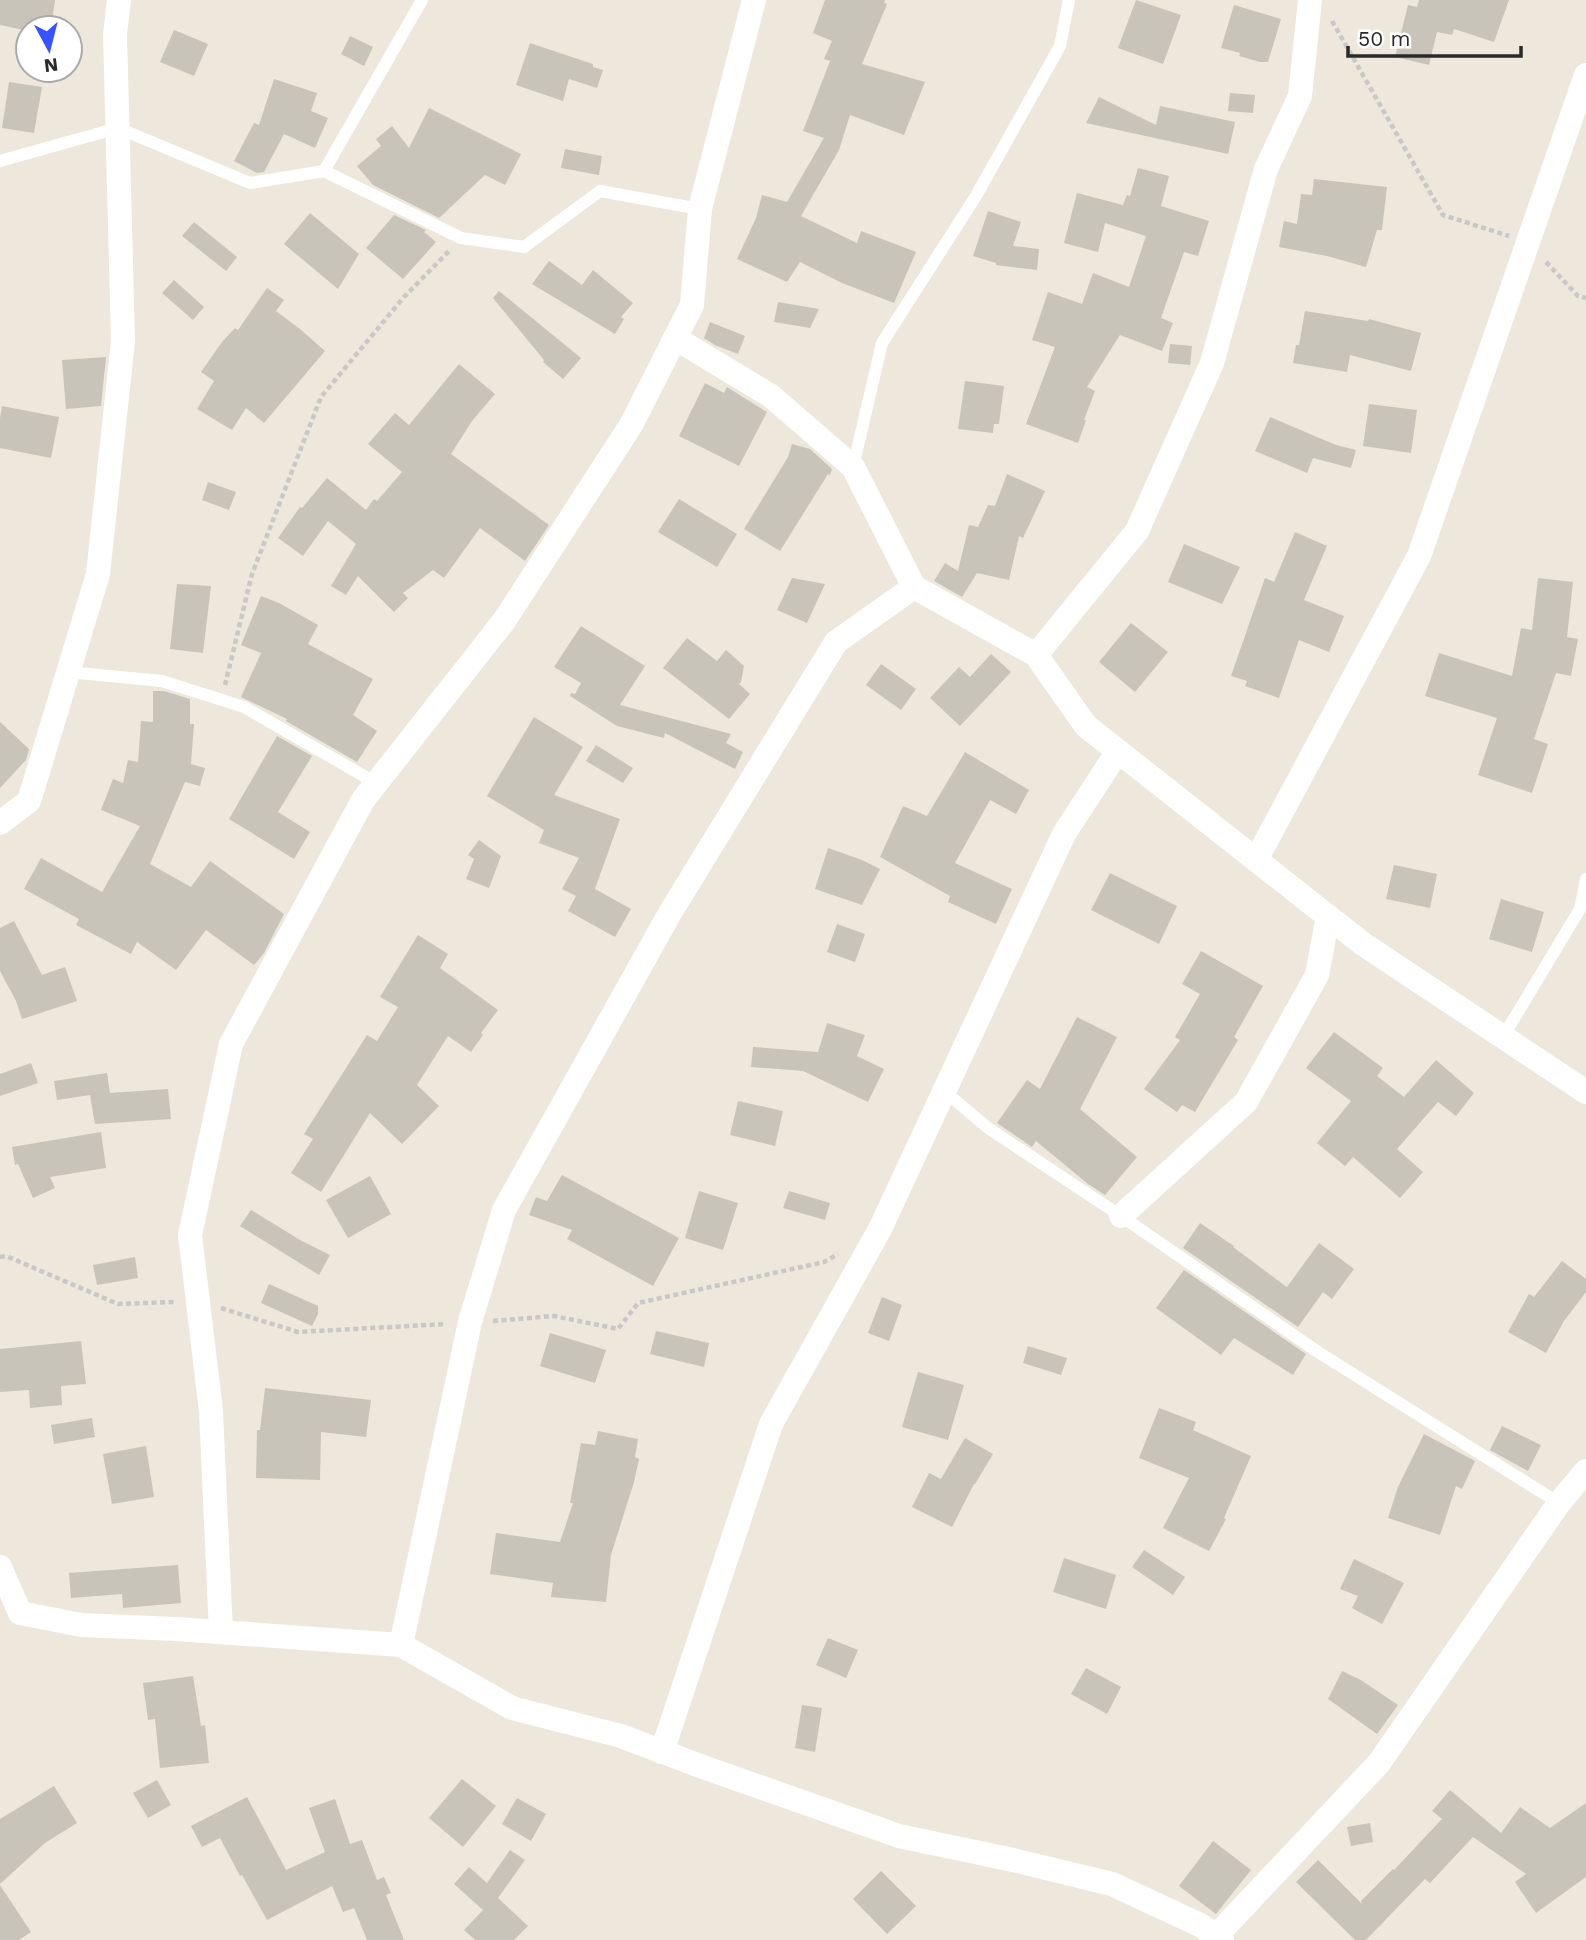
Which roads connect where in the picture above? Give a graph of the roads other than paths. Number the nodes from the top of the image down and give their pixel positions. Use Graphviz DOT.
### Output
graph roads {
  1 [pos="119,0"];
  2 [pos="422,0"];
  3 [pos="754,0"];
  4 [pos="1069,0"];
  5 [pos="1319,6"];
  6 [pos="1586,75"];
  7 [pos="118,128"];
  8 [pos="0,161"];
  9 [pos="324,171"];
  10 [pos="700,209"];
  11 [pos="675,338"];
  12 [pos="853,467"];
  13 [pos="914,587"];
  14 [pos="1036,655"];
  15 [pos="68,672"];
  16 [pos="1118,751"];
  17 [pos="376,783"];
  18 [pos="0,823"];
  19 [pos="1256,860"];
  20 [pos="1586,879"];
  21 [pos="1328,916"];
  22 [pos="1503,1037"];
  23 [pos="943,1090"];
  24 [pos="1586,1092"];
  25 [pos="1121,1216"];
  26 [pos="1586,1471"];
  27 [pos="1559,1503"];
  28 [pos="0,1567"];
  29 [pos="221,1632"];
  30 [pos="401,1645"];
  31 [pos="662,1752"];
  32 [pos="1219,1938"];
  1 -- 7 [label="street"];
  2 -- 9 [label="lane"];
  3 -- 10 [label="street"];
  4 -- 12 [label="lane"];
  5 -- 14 [label="street"];
  6 -- 19 [label="street"];
  7 -- 8 [label="lane"];
  7 -- 9 [label="lane"];
  7 -- 15 [label="street"];
  9 -- 10 [label="lane"];
  10 -- 11 [label="street"];
  11 -- 12 [label="street"];
  11 -- 17 [label="street"];
  12 -- 13 [label="street"];
  13 -- 14 [label="street"];
  13 -- 30 [label="street"];
  14 -- 16 [label="street"];
  15 -- 17 [label="lane"];
  15 -- 18 [label="street"];
  16 -- 19 [label="street"];
  16 -- 23 [label="street"];
  17 -- 29 [label="street"];
  19 -- 21 [label="street"];
  20 -- 22 [label="lane"];
  21 -- 22 [label="street"];
  21 -- 25 [label="street"];
  22 -- 24 [label="street"];
  23 -- 25 [label="lane"];
  23 -- 31 [label="street"];
  25 -- 27 [label="lane"];
  26 -- 27 [label="street"];
  27 -- 32 [label="street"];
  28 -- 29 [label="street"];
  29 -- 30 [label="street"];
  30 -- 31 [label="street"];
  31 -- 32 [label="street"];
}
